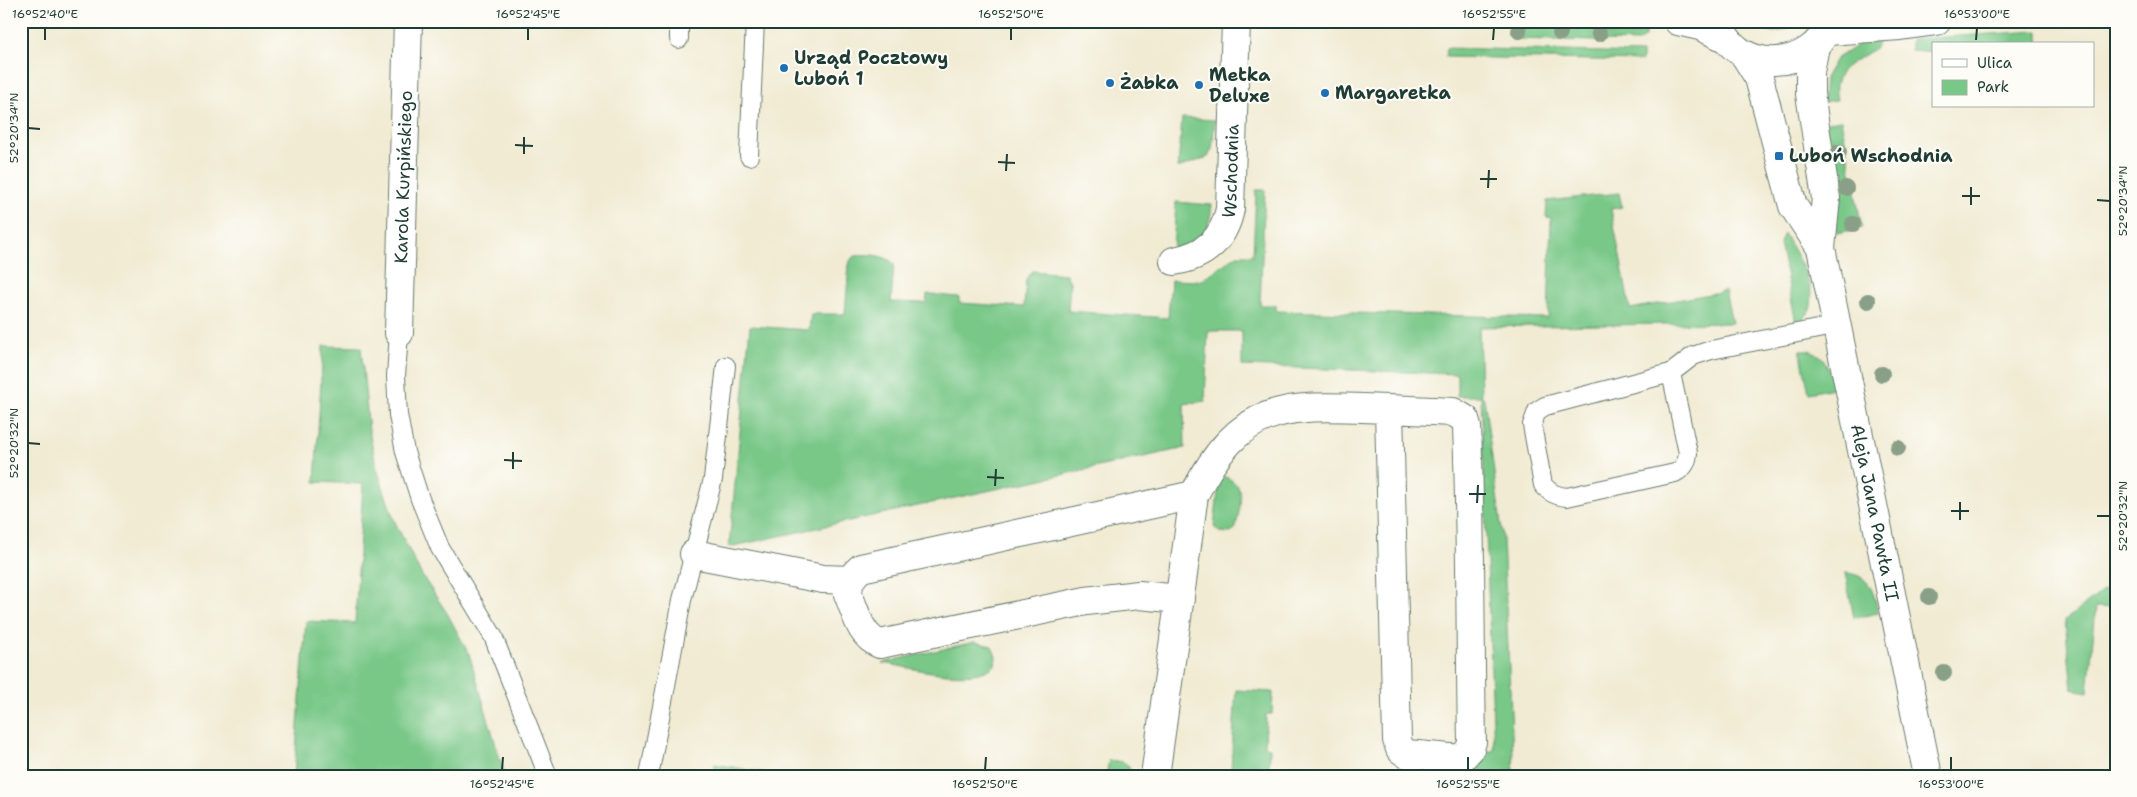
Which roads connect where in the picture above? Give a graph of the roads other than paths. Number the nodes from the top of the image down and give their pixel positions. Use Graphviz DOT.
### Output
graph roads {
  1 [pos="408,21"];
  2 [pos="679,21"];
  3 [pos="755,21"];
  4 [pos="1236,21"];
  5 [pos="1678,21"];
  6 [pos="1937,21"];
  7 [pos="1824,33"];
  8 [pos="1730,38"];
  9 [pos="679,39"];
  10 [pos="749,156"];
  11 [pos="1821,248"];
  12 [pos="1174,261"];
  13 [pos="1838,325"];
  14 [pos="398,333"];
  15 [pos="726,366"];
  16 [pos="1671,373"];
  17 [pos="1389,409"];
  18 [pos="1194,495"];
  19 [pos="694,554"];
  20 [pos="850,580"];
  21 [pos="1180,598"];
  22 [pos="548,776"];
  23 [pos="649,776"];
  24 [pos="1155,776"];
  25 [pos="1928,776"];
  1 -- 14 [label="street, Karola Kurpińskiego"];
  2 -- 9 [label="lane"];
  3 -- 10 [label="lane"];
  4 -- 12 [label="street, Wschodnia"];
  5 -- 8 [label="street"];
  6 -- 7 [label="street"];
  7 -- 8 [label="street"];
  7 -- 11 [label="street, Aleja Jana Pawła II"];
  8 -- 11 [label="street, Aleja Jana Pawła II"];
  11 -- 13 [label="street, Aleja Jana Pawła II"];
  13 -- 16 [label="lane"];
  13 -- 25 [label="street, Aleja Jana Pawła II"];
  14 -- 22 [label="lane"];
  15 -- 19 [label="lane"];
  16 -- 16 [label="lane"];
  17 -- 17 [label="street"];
  17 -- 18 [label="street"];
  18 -- 20 [label="street"];
  18 -- 21 [label="street"];
  19 -- 20 [label="street"];
  19 -- 23 [label="lane"];
  20 -- 21 [label="street"];
  21 -- 24 [label="street"];
}
